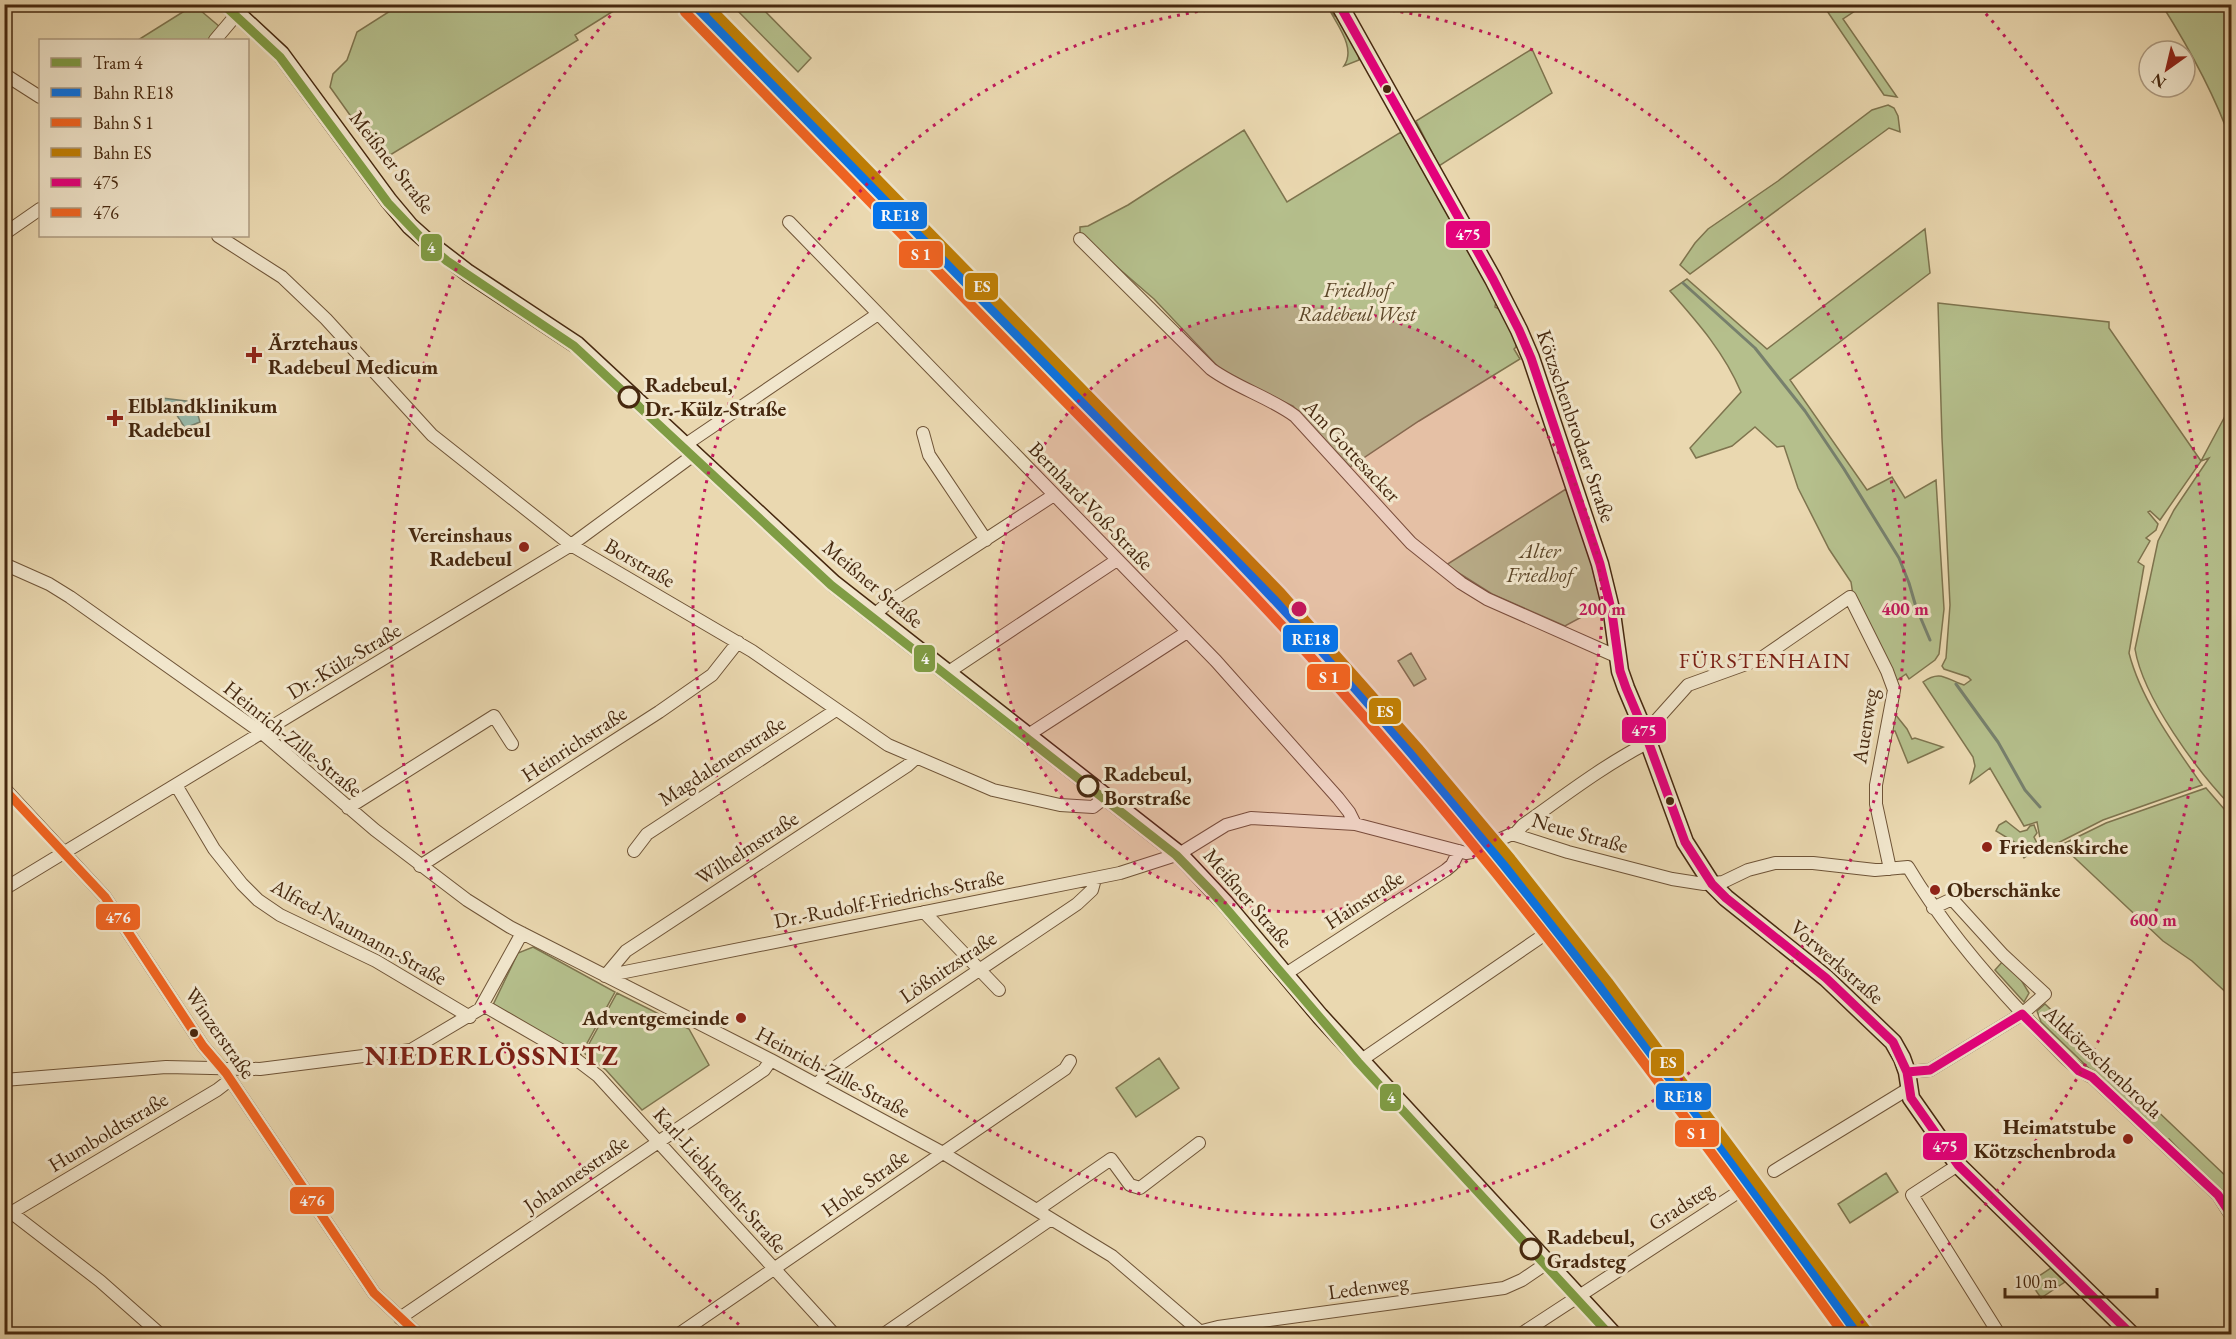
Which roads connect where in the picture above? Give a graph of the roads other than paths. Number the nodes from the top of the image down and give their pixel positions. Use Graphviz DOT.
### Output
graph roads {
  1 [pos="1339,4"];
  2 [pos="232,9"];
  3 [pos="216,39"];
  4 [pos="4,74"];
  5 [pos="39,97"];
  6 [pos="39,210"];
  7 [pos="789,222"];
  8 [pos="4,234"];
  9 [pos="220,237"];
  10 [pos="1080,239"];
  11 [pos="878,314"];
  12 [pos="923,433"];
  13 [pos="690,449"];
  14 [pos="1054,495"];
  15 [pos="986,540"];
  16 [pos="571,545"];
  17 [pos="1117,560"];
  18 [pos="4,564"];
  19 [pos="874,615"];
  20 [pos="1187,632"];
  21 [pos="738,642"];
  22 [pos="1618,657"];
  23 [pos="947,673"];
  24 [pos="836,710"];
  25 [pos="262,733"];
  26 [pos="1028,735"];
  27 [pos="1647,738"];
  28 [pos="512,744"];
  29 [pos="916,758"];
  30 [pos="176,785"];
  31 [pos="4,788"];
  32 [pos="1107,796"];
  33 [pos="348,808"];
  34 [pos="1355,824"];
  35 [pos="1515,834"];
  36 [pos="1459,851"];
  37 [pos="65,852"];
  38 [pos="634,852"];
  39 [pos="1179,854"];
  40 [pos="420,866"];
  41 [pos="1908,867"];
  42 [pos="1890,869"];
  43 [pos="1095,879"];
  44 [pos="1712,884"];
  45 [pos="4,889"];
  46 [pos="1933,908"];
  47 [pos="924,912"];
  48 [pos="522,933"];
  49 [pos="1538,939"];
  50 [pos="980,970"];
  51 [pos="1284,975"];
  52 [pos="605,976"];
  53 [pos="999,990"];
  54 [pos="483,1005"];
  55 [pos="2022,1014"];
  56 [pos="470,1017"];
  57 [pos="771,1060"];
  58 [pos="1070,1061"];
  59 [pos="1360,1061"];
  60 [pos="222,1069"];
  61 [pos="4,1080"];
  62 [pos="230,1080"];
  63 [pos="1908,1081"];
  64 [pos="817,1084"];
  65 [pos="659,1142"];
  66 [pos="1199,1143"];
  67 [pos="943,1153"];
  68 [pos="1958,1165"];
  69 [pos="1774,1171"];
  70 [pos="1743,1189"];
  71 [pos="1037,1210"];
  72 [pos="7,1212"];
  73 [pos="2232,1217"];
  74 [pos="1051,1219"];
  75 [pos="1547,1263"];
  76 [pos="775,1269"];
  77 [pos="1578,1296"];
  78 [pos="400,1318"];
  79 [pos="1197,1333"];
  80 [pos="160,1335"];
  81 [pos="418,1335"];
  82 [pos="679,1335"];
  83 [pos="834,1335"];
  84 [pos="884,1335"];
  85 [pos="1521,1335"];
  86 [pos="1613,1335"];
  87 [pos="2000,1335"];
  88 [pos="2131,1335"];
  1 -- 22 [label="main road, Kötzschenbrodaer Straße"];
  2 -- 3 [label="street"];
  2 -- 13 [label="main road, Meißner Straße"];
  4 -- 5 [label="street"];
  6 -- 8 [label="street"];
  7 -- 11 [label="street, Bernhard-Voß-Straße"];
  9 -- 16 [label="street, Borstraße"];
  10 -- 22 [label="street, Am Gottesacker"];
  11 -- 13 [label="street, Dr.-Külz-Straße"];
  11 -- 14 [label="street, Bernhard-Voß-Straße"];
  12 -- 15 [label="street"];
  13 -- 16 [label="street, Dr.-Külz-Straße"];
  13 -- 19 [label="main road, Meißner Straße"];
  14 -- 15 [label="street"];
  14 -- 17 [label="street, Bernhard-Voß-Straße"];
  15 -- 19 [label="street"];
  16 -- 21 [label="street, Borstraße"];
  16 -- 25 [label="street, Dr.-Külz-Straße"];
  17 -- 20 [label="street, Bernhard-Voß-Straße"];
  17 -- 23 [label="street"];
  18 -- 25 [label="street, Heinrich-Zille-Straße"];
  19 -- 23 [label="main road, Meißner Straße"];
  20 -- 26 [label="street"];
  20 -- 34 [label="street, Bernhard-Voß-Straße"];
  21 -- 24 [label="street, Borstraße"];
  21 -- 40 [label="street, Heinrichstraße"];
  22 -- 27 [label="main road, Kötzschenbrodaer Straße"];
  23 -- 26 [label="main road, Meißner Straße"];
  24 -- 29 [label="street, Borstraße"];
  24 -- 38 [label="street, Magdalenenstraße"];
  25 -- 30 [label="street, Dr.-Külz-Straße"];
  25 -- 33 [label="street, Heinrich-Zille-Straße"];
  26 -- 32 [label="main road, Meißner Straße"];
  27 -- 35 [label="street"];
  27 -- 42 [label="street, Auenweg"];
  27 -- 44 [label="main road, Kötzschenbrodaer Straße"];
  28 -- 33 [label="street"];
  29 -- 32 [label="street, Borstraße"];
  29 -- 52 [label="street, Wilhelmstraße"];
  30 -- 37 [label="street, Dr.-Külz-Straße"];
  30 -- 56 [label="street, Alfred-Naumann-Straße"];
  31 -- 37 [label="street, Winzerstraße"];
  32 -- 39 [label="main road, Meißner Straße"];
  33 -- 40 [label="street, Heinrich-Zille-Straße"];
  34 -- 36 [label="street, Neue Straße"];
  34 -- 39 [label="street, Neue Straße"];
  35 -- 36 [label="street, Neue Straße"];
  35 -- 44 [label="street, Neue Straße"];
  36 -- 51 [label="street, Hainstraße"];
  37 -- 45 [label="street, Dr.-Külz-Straße"];
  37 -- 60 [label="street, Winzerstraße"];
  39 -- 43 [label="street, Dr.-Rudolf-Friedrichs-Straße"];
  39 -- 51 [label="main road, Meißner Straße"];
  40 -- 48 [label="street, Heinrich-Zille-Straße"];
  41 -- 42 [label="street, Neue Straße"];
  41 -- 46 [label="street, Altkötzschenbroda"];
  42 -- 44 [label="street, Neue Straße"];
  43 -- 47 [label="street, Dr.-Rudolf-Friedrichs-Straße"];
  43 -- 50 [label="street, Lößnitzstraße"];
  44 -- 63 [label="main road, Vorwerkstraße"];
  46 -- 55 [label="street, Altkötzschenbroda"];
  46 -- 55 [label="street, Altkötzschenbroda"];
  47 -- 50 [label="street"];
  47 -- 52 [label="street, Dr.-Rudolf-Friedrichs-Straße"];
  48 -- 52 [label="street, Heinrich-Zille-Straße"];
  48 -- 54 [label="street"];
  49 -- 59 [label="street"];
  50 -- 53 [label="street"];
  50 -- 64 [label="street, Lößnitzstraße"];
  51 -- 59 [label="main road, Meißner Straße"];
  52 -- 57 [label="street, Heinrich-Zille-Straße"];
  54 -- 56 [label="street"];
  54 -- 65 [label="street, Karl-Liebknecht-Straße"];
  55 -- 63 [label="street"];
  55 -- 73 [label="street, Altkötzschenbroda"];
  56 -- 60 [label="street"];
  57 -- 64 [label="street, Heinrich-Zille-Straße"];
  57 -- 65 [label="street, Johannesstraße"];
  58 -- 67 [label="street, Hohe Straße"];
  59 -- 75 [label="main road, Meißner Straße"];
  60 -- 61 [label="street"];
  60 -- 62 [label="street, Winzerstraße"];
  62 -- 72 [label="street, Humboldtstraße"];
  62 -- 78 [label="street, Winzerstraße"];
  63 -- 68 [label="main road, Vorwerkstraße"];
  63 -- 69 [label="street"];
  64 -- 67 [label="street, Heinrich-Zille-Straße"];
  65 -- 76 [label="street, Karl-Liebknecht-Straße"];
  65 -- 78 [label="street, Johannesstraße"];
  66 -- 71 [label="street"];
  67 -- 71 [label="street, Heinrich-Zille-Straße"];
  67 -- 76 [label="street, Hohe Straße"];
  68 -- 87 [label="street"];
  68 -- 88 [label="main road, Vorwerkstraße"];
  70 -- 77 [label="street, Gradsteg"];
  71 -- 74 [label="street, Heinrich-Zille-Straße"];
  72 -- 80 [label="street"];
  74 -- 79 [label="street, Heinrich-Zille-Straße"];
  74 -- 84 [label="street"];
  75 -- 77 [label="main road, Meißner Straße"];
  75 -- 79 [label="street, Ledenweg"];
  76 -- 82 [label="street, Hohe Straße"];
  76 -- 83 [label="street, Karl-Liebknecht-Straße"];
  77 -- 85 [label="street, Gradsteg"];
  77 -- 86 [label="main road, Meißner Straße"];
  78 -- 81 [label="street, Winzerstraße"];
}
